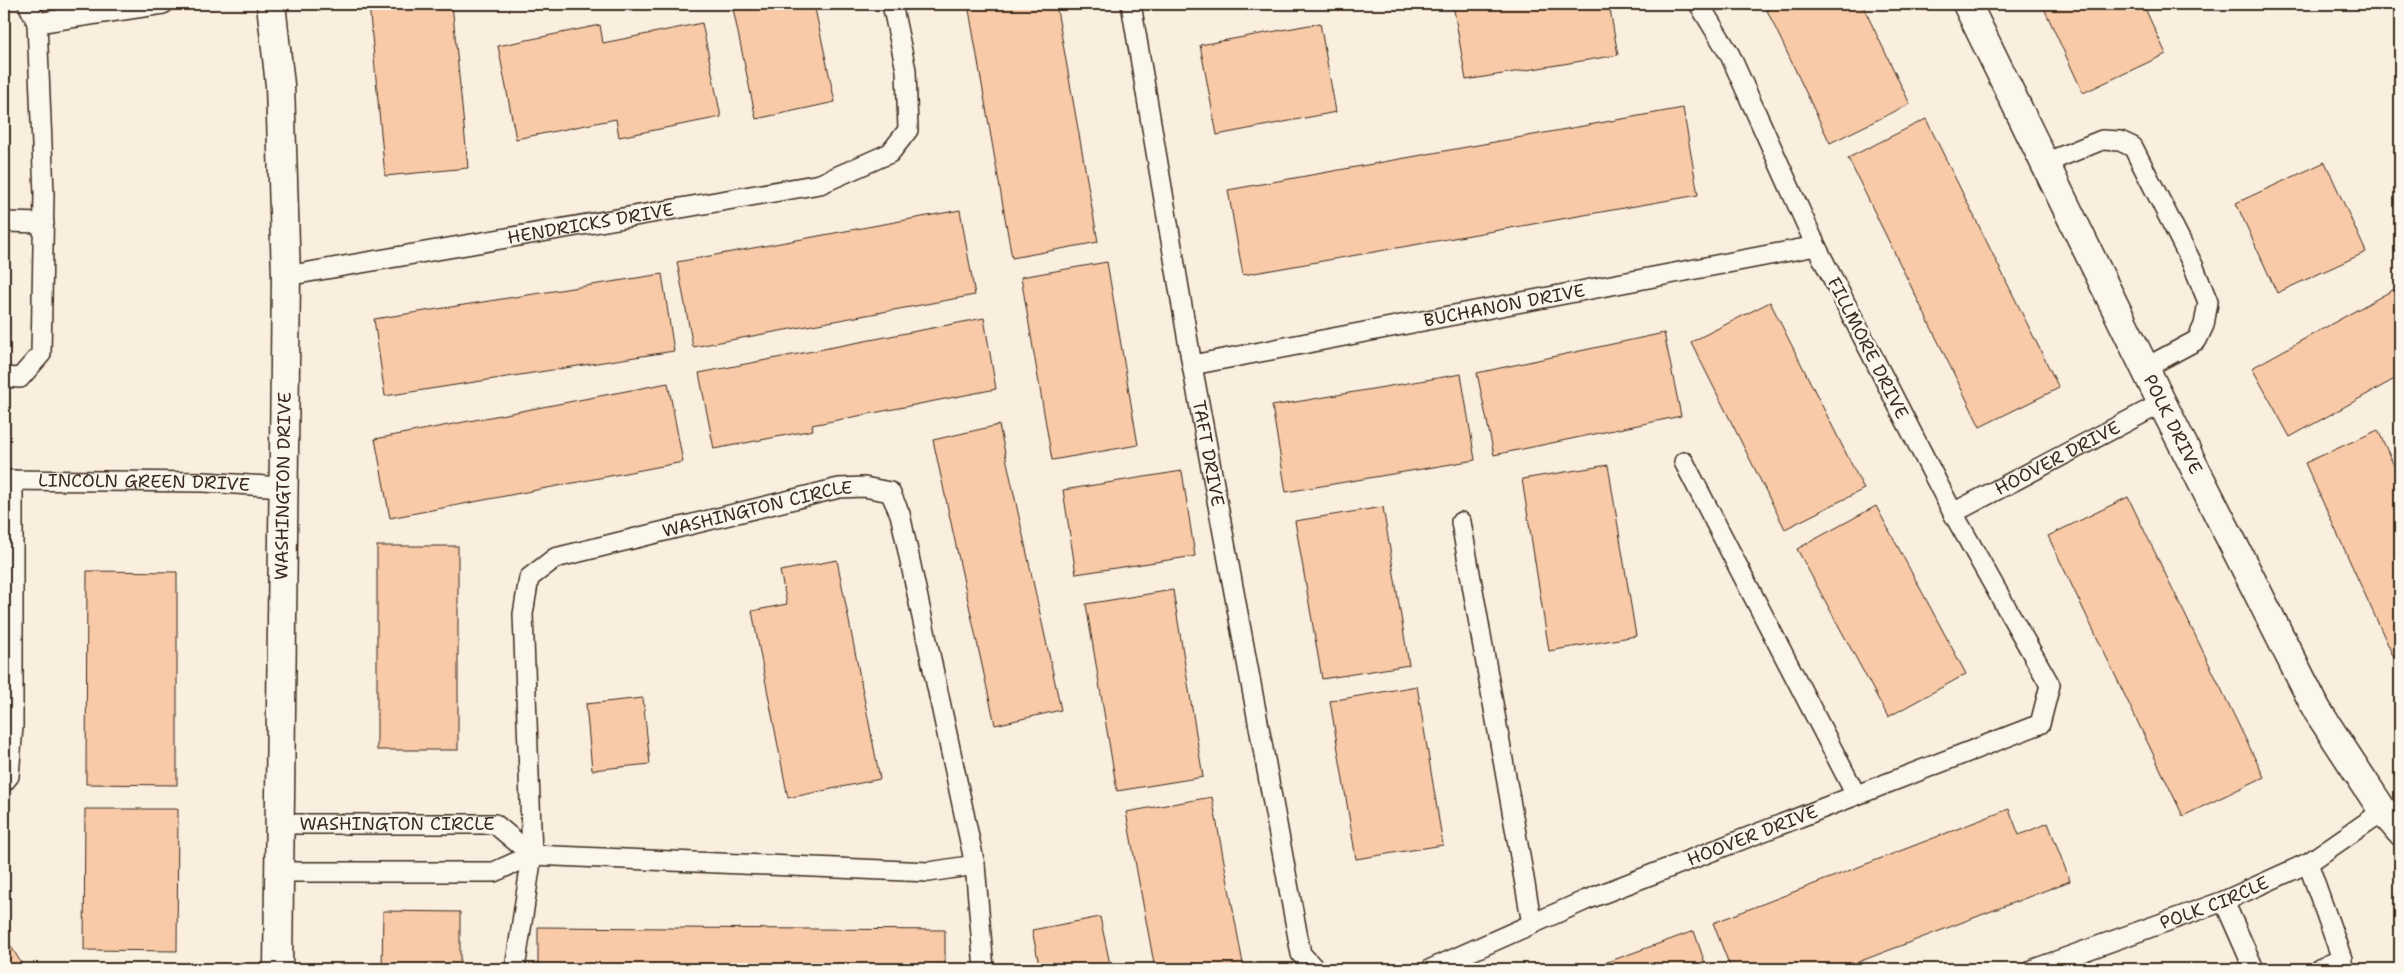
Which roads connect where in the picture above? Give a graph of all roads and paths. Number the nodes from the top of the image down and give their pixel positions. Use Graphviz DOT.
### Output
graph roads {
  1 [pos="28,4"];
  2 [pos="163,4"];
  3 [pos="271,4"];
  4 [pos="892,4"];
  5 [pos="1131,4"];
  6 [pos="1699,4"];
  7 [pos="1967,4"];
  8 [pos="37,23"];
  9 [pos="2045,163"];
  10 [pos="4,222"];
  11 [pos="44,223"];
  12 [pos="1816,246"];
  13 [pos="286,276"];
  14 [pos="1192,365"];
  15 [pos="2145,368"];
  16 [pos="4,378"];
  17 [pos="2162,403"];
  18 [pos="1684,462"];
  19 [pos="8,480"];
  20 [pos="283,487"];
  21 [pos="1953,513"];
  22 [pos="1461,522"];
  23 [pos="2050,685"];
  24 [pos="4,782"];
  25 [pos="1856,795"];
  26 [pos="2392,821"];
  27 [pos="279,824"];
  28 [pos="532,855"];
  29 [pos="2308,862"];
  30 [pos="975,865"];
  31 [pos="279,872"];
  32 [pos="2224,901"];
  33 [pos="1532,924"];
  34 [pos="278,969"];
  35 [pos="515,969"];
  36 [pos="984,969"];
  37 [pos="1315,969"];
  38 [pos="1431,969"];
  39 [pos="2034,969"];
  40 [pos="2254,969"];
  41 [pos="2319,969"];
  1 -- 8 [label="lane"];
  2 -- 8 [label="lane"];
  3 -- 13 [label="street, WASHINGTON DRIVE"];
  4 -- 13 [label="lane, HENDRICKS DRIVE"];
  5 -- 14 [label="lane, TAFT DRIVE"];
  6 -- 12 [label="lane, FILLMORE DRIVE"];
  7 -- 9 [label="street, POLK DRIVE"];
  8 -- 11 [label="lane"];
  9 -- 15 [label="street, POLK DRIVE"];
  9 -- 15 [label="lane"];
  10 -- 11 [label="lane"];
  11 -- 16 [label="lane"];
  12 -- 14 [label="lane, BUCHANON DRIVE"];
  12 -- 21 [label="lane, FILLMORE DRIVE"];
  13 -- 20 [label="street, WASHINGTON DRIVE"];
  14 -- 37 [label="lane, TAFT DRIVE"];
  15 -- 17 [label="street, POLK DRIVE"];
  17 -- 21 [label="lane, HOOVER DRIVE"];
  17 -- 26 [label="street, POLK DRIVE"];
  18 -- 25 [label="lane"];
  19 -- 20 [label="lane, LINCOLN GREEN DRIVE"];
  19 -- 24 [label="lane"];
  20 -- 27 [label="street, WASHINGTON DRIVE"];
  21 -- 23 [label="lane, FILLMORE DRIVE"];
  22 -- 33 [label="lane"];
  23 -- 25 [label="lane, HOOVER DRIVE"];
  25 -- 33 [label="lane, HOOVER DRIVE"];
  26 -- 29 [label="lane, POLK CIRCLE"];
  27 -- 28 [label="lane, WASHINGTON CIRCLE"];
  27 -- 31 [label="street, WASHINGTON DRIVE"];
  28 -- 30 [label="lane"];
  28 -- 30 [label="lane, WASHINGTON CIRCLE"];
  28 -- 31 [label="lane"];
  28 -- 35 [label="lane, WASHINGTON CIRCLE"];
  29 -- 32 [label="lane, POLK CIRCLE"];
  29 -- 41 [label="lane"];
  30 -- 36 [label="lane, WASHINGTON CIRCLE"];
  31 -- 34 [label="street, WASHINGTON DRIVE"];
  32 -- 39 [label="lane, POLK CIRCLE"];
  32 -- 40 [label="lane"];
  33 -- 38 [label="lane, HOOVER DRIVE"];
}
